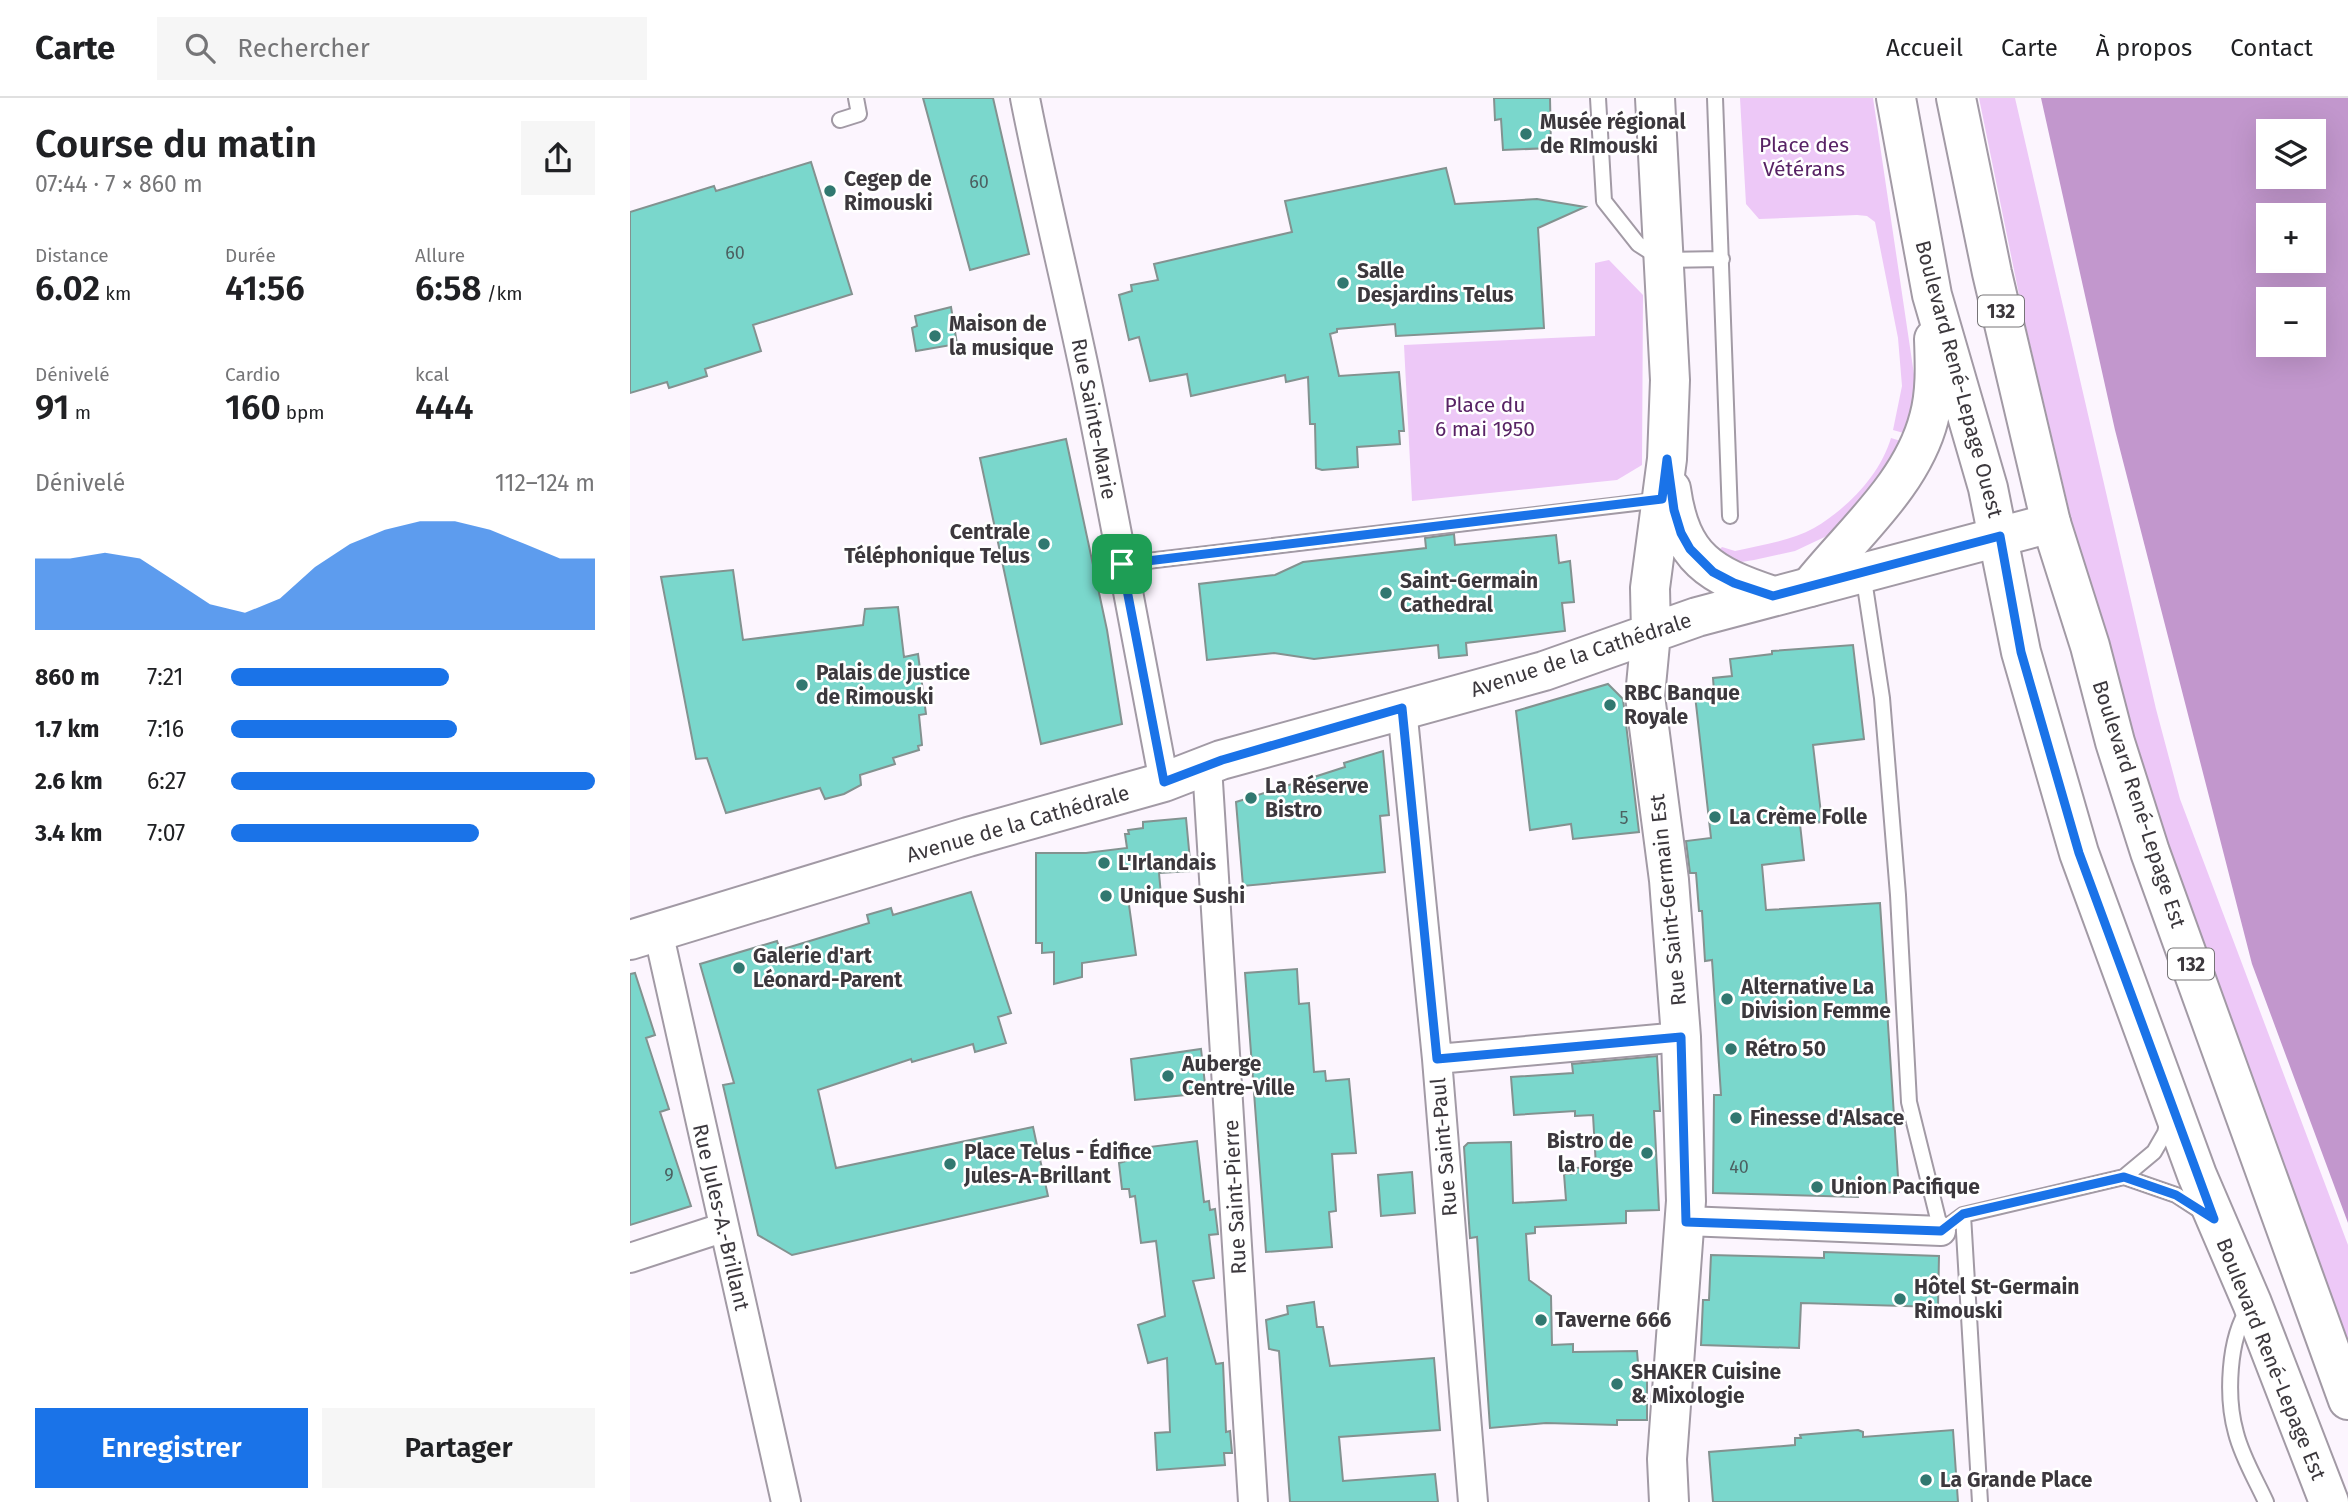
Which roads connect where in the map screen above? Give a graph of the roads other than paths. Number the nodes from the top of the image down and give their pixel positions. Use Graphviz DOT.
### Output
graph roads {
  1 [pos="856,98"];
  2 [pos="1025,98"];
  3 [pos="1598,98"];
  4 [pos="1656,98"];
  5 [pos="1715,98"];
  6 [pos="1896,98"];
  7 [pos="1956,98"];
  8 [pos="840,120"];
  9 [pos="1663,260"];
  10 [pos="1722,260"];
  11 [pos="1932,295"];
  12 [pos="1667,459"];
  13 [pos="1662,499"];
  14 [pos="1730,516"];
  15 [pos="2051,523"];
  16 [pos="2000,536"];
  17 [pos="1122,564"];
  18 [pos="1863,573"];
  19 [pos="1810,587"];
  20 [pos="1773,596"];
  21 [pos="1651,633"];
  22 [pos="1402,708"];
  23 [pos="1207,766"];
  24 [pos="1164,782"];
  25 [pos="644,935"];
  26 [pos="1681,1037"];
  27 [pos="1437,1059"];
  28 [pos="2171,1108"];
  29 [pos="2124,1177"];
  30 [pos="2214,1219"];
  31 [pos="1686,1222"];
  32 [pos="1952,1223"];
  33 [pos="722,1228"];
  34 [pos="630,1258"];
  35 [pos="2252,1303"];
  36 [pos="2348,1400"];
  37 [pos="786,1502"];
  38 [pos="1253,1502"];
  39 [pos="1473,1502"];
  40 [pos="1669,1502"];
  41 [pos="1980,1502"];
  42 [pos="2266,1502"];
  43 [pos="2329,1502"];
  1 -- 8 [label="lane"];
  2 -- 17 [label="street, Rue Sainte-Marie"];
  3 -- 9 [label="lane"];
  4 -- 9 [label="main road"];
  5 -- 10 [label="lane"];
  6 -- 11 [label="main road, Boulevard René-Lepage Ouest"];
  7 -- 15 [label="main road, 132"];
  9 -- 10 [label="lane"];
  9 -- 12 [label="main road"];
  10 -- 14 [label="lane"];
  11 -- 16 [label="main road, Boulevard René-Lepage Ouest"];
  11 -- 19 [label="main road"];
  12 -- 13 [label="main road, Rue Saint-Germain Est"];
  12 -- 20 [label="main road"];
  13 -- 17 [label="lane"];
  13 -- 21 [label="main road, Rue Saint-Germain Est"];
  15 -- 16 [label="main road, Avenue de la Cathédrale"];
  15 -- 36 [label="main road, Boulevard René-Lepage Est / 132"];
  16 -- 18 [label="main road, Avenue de la Cathédrale"];
  16 -- 28 [label="main road, Boulevard René-Lepage Est"];
  17 -- 24 [label="street, Rue Sainte-Marie"];
  18 -- 19 [label="main road, Avenue de la Cathédrale"];
  18 -- 32 [label="lane"];
  19 -- 20 [label="main road, Avenue de la Cathédrale"];
  20 -- 21 [label="main road, Avenue de la Cathédrale"];
  21 -- 22 [label="main road, Avenue de la Cathédrale"];
  21 -- 26 [label="main road, Rue Saint-Germain Est"];
  22 -- 23 [label="main road, Avenue de la Cathédrale"];
  22 -- 27 [label="street, Rue Saint-Paul"];
  23 -- 24 [label="main road, Avenue de la Cathédrale"];
  23 -- 38 [label="street, Rue Saint-Pierre"];
  24 -- 25 [label="main road, Avenue de la Cathédrale"];
  25 -- 33 [label="street, Rue Jules-A.-Brillant"];
  26 -- 27 [label="street"];
  26 -- 31 [label="main road, Rue Saint-Germain Est"];
  27 -- 39 [label="street, Rue Saint-Paul"];
  28 -- 29 [label="lane"];
  28 -- 30 [label="main road, Boulevard René-Lepage Est"];
  29 -- 30 [label="lane"];
  29 -- 32 [label="lane"];
  30 -- 35 [label="main road, Boulevard René-Lepage Est"];
  31 -- 32 [label="street"];
  31 -- 40 [label="main road, Rue Saint-Germain Est"];
  32 -- 41 [label="lane"];
  33 -- 34 [label="street"];
  33 -- 37 [label="street, Rue Jules-A.-Brillant"];
  35 -- 42 [label="lane"];
  35 -- 43 [label="main road, Boulevard René-Lepage Est"];
}
